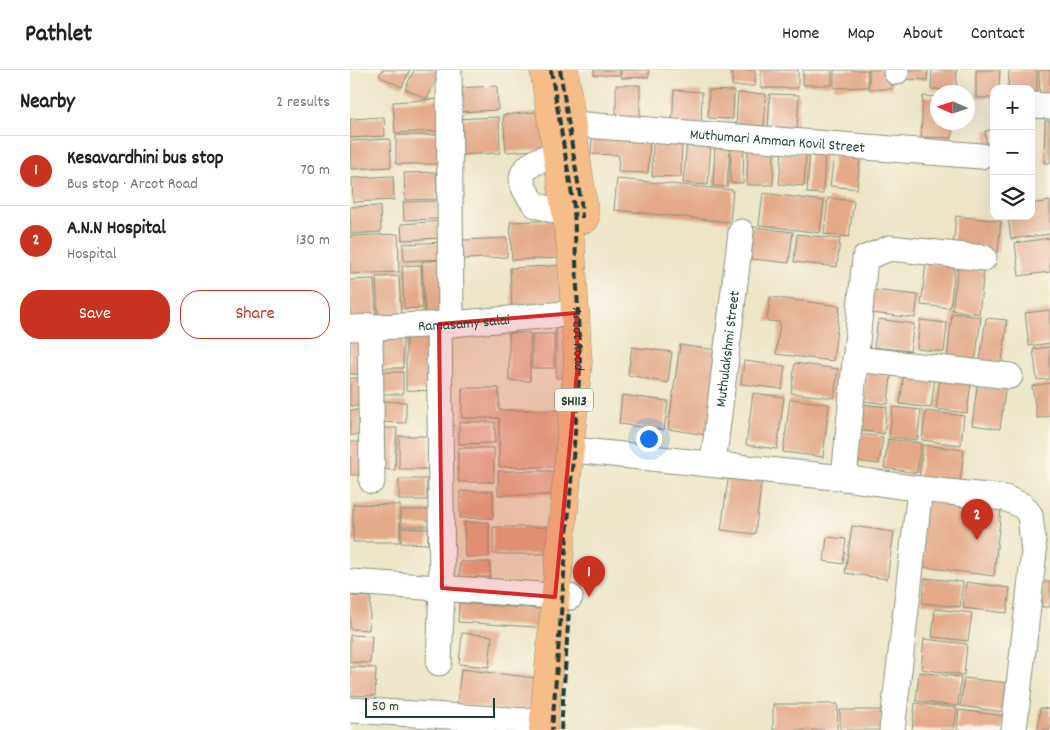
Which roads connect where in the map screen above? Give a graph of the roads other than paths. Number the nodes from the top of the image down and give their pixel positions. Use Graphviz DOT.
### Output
graph roads {
  1 [pos="449,70"];
  2 [pos="544,70"];
  3 [pos="564,70"];
  4 [pos="1035,105"];
  5 [pos="1050,106"];
  6 [pos="573,124"];
  7 [pos="557,152"];
  8 [pos="981,156"];
  9 [pos="566,214"];
  10 [pos="742,232"];
  11 [pos="984,258"];
  12 [pos="576,313"];
  13 [pos="445,324"];
  14 [pos="360,327"];
  15 [pos="856,358"];
  16 [pos="1010,376"];
  17 [pos="584,451"];
  18 [pos="713,464"];
  19 [pos="844,478"];
  20 [pos="372,481"];
  21 [pos="920,489"];
  22 [pos="1042,552"];
  23 [pos="350,582"];
  24 [pos="442,588"];
  25 [pos="562,597"];
  26 [pos="439,663"];
  27 [pos="350,710"];
  28 [pos="389,722"];
  29 [pos="549,727"];
  30 [pos="892,730"];
  31 [pos="1014,730"];
  1 -- 13 [label="street"];
  2 -- 7 [label="main road, Arcot Road / SH113"];
  3 -- 6 [label="main road, Arcot Road / SH113"];
  4 -- 5 [label="street"];
  6 -- 8 [label="street, Muthumari Amman Kovil Street"];
  6 -- 17 [label="main road, Arcot Road / SH113"];
  7 -- 9 [label="main road, Arcot Road / SH113"];
  7 -- 9 [label="street"];
  9 -- 12 [label="main road, Arcot Road / SH113"];
  10 -- 18 [label="street, Muthulakshmi Street"];
  11 -- 15 [label="street"];
  12 -- 13 [label="street, Ramasamy salai"];
  12 -- 25 [label="main road, Arcot Road / SH113"];
  13 -- 14 [label="street, Ramasamy salai"];
  13 -- 24 [label="street"];
  14 -- 20 [label="street"];
  15 -- 16 [label="street"];
  15 -- 19 [label="street"];
  17 -- 18 [label="street"];
  17 -- 25 [label="main road, Arcot Road / SH113"];
  18 -- 19 [label="street"];
  19 -- 21 [label="street"];
  21 -- 22 [label="street"];
  21 -- 30 [label="street"];
  22 -- 31 [label="street"];
  23 -- 24 [label="street"];
  24 -- 25 [label="street"];
  24 -- 26 [label="street"];
  25 -- 29 [label="main road, Arcot Road / SH113"];
  27 -- 28 [label="street"];
  28 -- 29 [label="street"];
}
